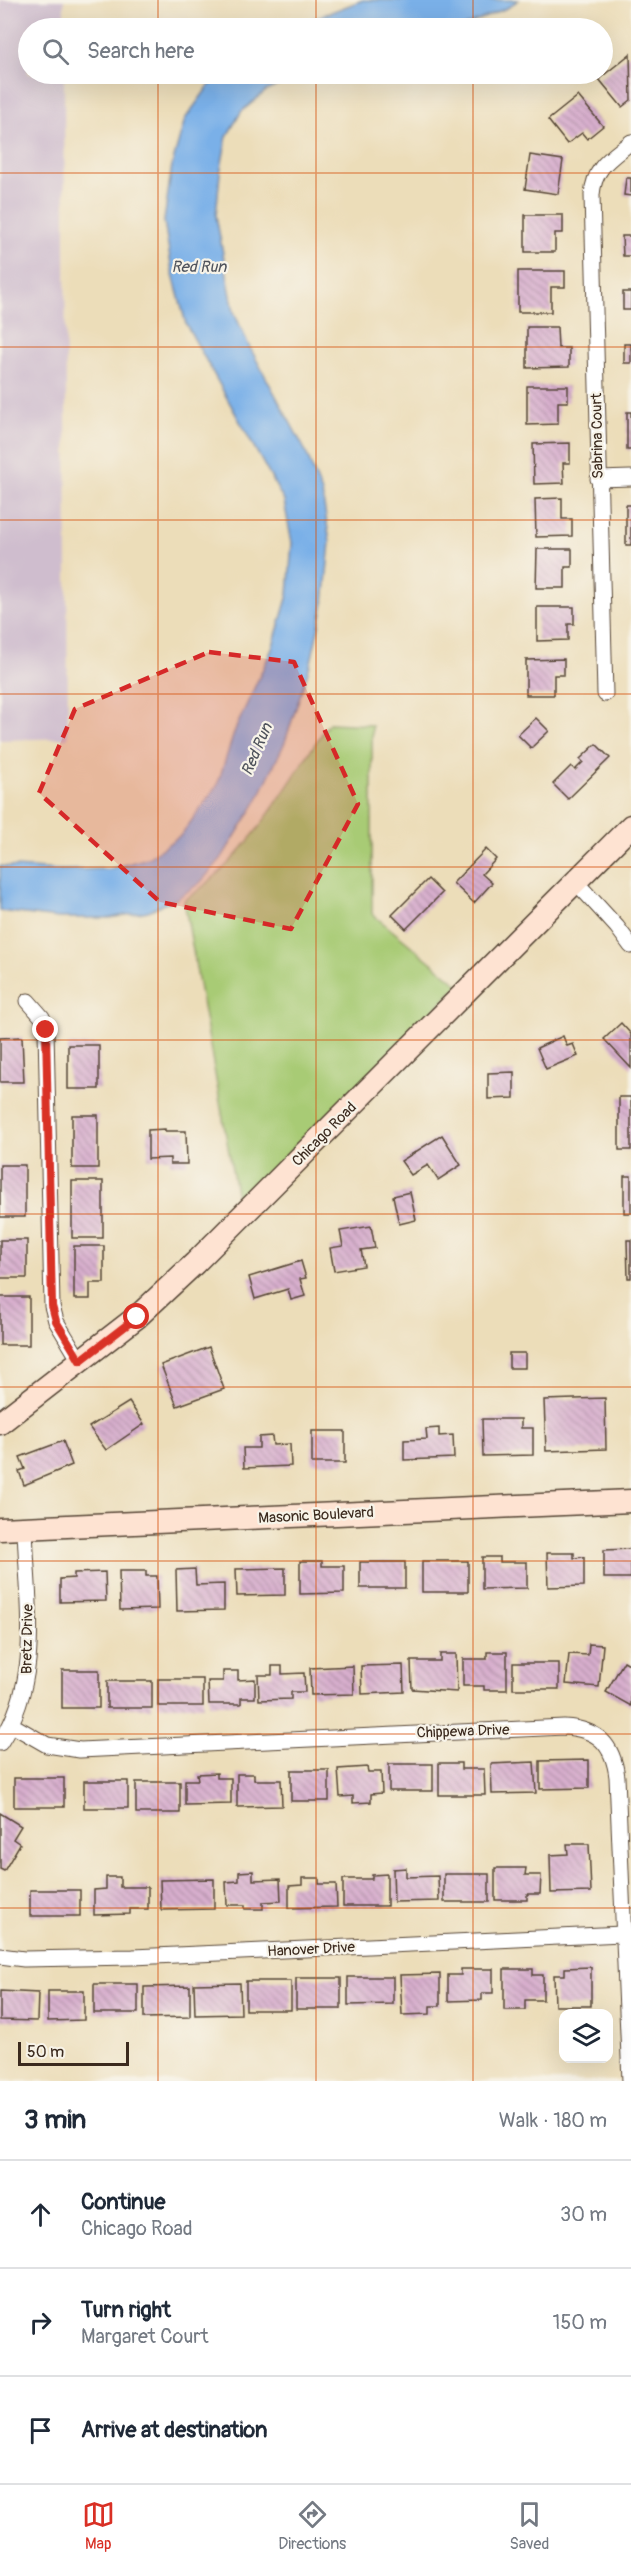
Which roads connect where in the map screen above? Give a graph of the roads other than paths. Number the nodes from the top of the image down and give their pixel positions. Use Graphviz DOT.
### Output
graph roads {
  1 [pos="631,142"];
  2 [pos="631,478"];
  3 [pos="598,479"];
  4 [pos="605,694"];
  5 [pos="631,826"];
  6 [pos="575,881"];
  7 [pos="631,946"];
  8 [pos="28,1001"];
  9 [pos="80,1361"];
  10 [pos="0,1423"];
  11 [pos="631,1501"];
  12 [pos="25,1528"];
  13 [pos="0,1529"];
  14 [pos="12,1725"];
  15 [pos="0,1743"];
  16 [pos="622,1934"];
  17 [pos="0,1956"];
  18 [pos="630,2050"];
  19 [pos="630,2081"];
  1 -- 3 [label="street, Sabrina Court"];
  2 -- 3 [label="street"];
  3 -- 4 [label="street, Sabrina Court"];
  5 -- 6 [label="street, Chicago Road"];
  6 -- 7 [label="street"];
  6 -- 9 [label="street, Chicago Road"];
  8 -- 9 [label="street"];
  9 -- 10 [label="street, Chicago Road"];
  11 -- 12 [label="street, Masonic Boulevard"];
  12 -- 13 [label="street, Masonic Boulevard"];
  12 -- 14 [label="street, Bretz Drive"];
  14 -- 15 [label="street, Bretz Drive"];
  14 -- 16 [label="street, Chippewa Drive"];
  16 -- 17 [label="street, Hanover Drive"];
  16 -- 18 [label="street, Chippewa Drive"];
  18 -- 19 [label="street, Chippewa Drive"];
}
